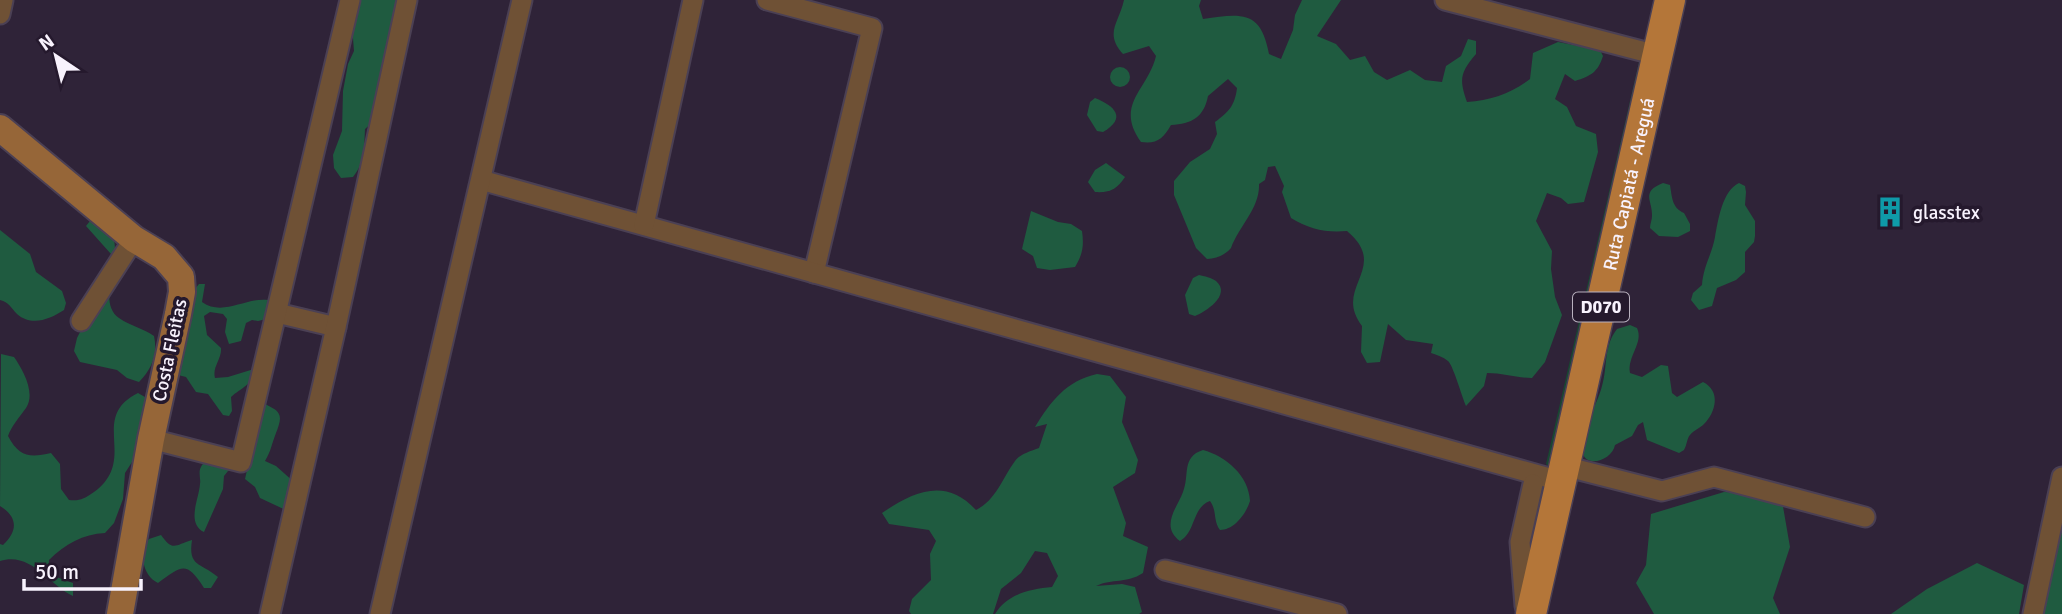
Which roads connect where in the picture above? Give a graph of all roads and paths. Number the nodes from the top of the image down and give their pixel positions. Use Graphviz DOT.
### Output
graph roads {
  1 [pos="4,0"];
  2 [pos="350,0"];
  3 [pos="407,0"];
  4 [pos="522,0"];
  5 [pos="693,0"];
  6 [pos="767,0"];
  7 [pos="1445,0"];
  8 [pos="1670,0"];
  9 [pos="0,14"];
  10 [pos="1657,55"];
  11 [pos="0,128"];
  12 [pos="481,180"];
  13 [pos="644,225"];
  14 [pos="134,239"];
  15 [pos="814,273"];
  16 [pos="277,313"];
  17 [pos="81,321"];
  18 [pos="336,327"];
  19 [pos="151,439"];
  20 [pos="1552,477"];
  21 [pos="2062,477"];
  22 [pos="1865,517"];
  23 [pos="1165,570"];
  24 [pos="120,614"];
  25 [pos="270,614"];
  26 [pos="380,614"];
  27 [pos="1337,614"];
  28 [pos="1528,614"];
  29 [pos="2033,614"];
  1 -- 9 [label="street"];
  2 -- 16 [label="street"];
  3 -- 18 [label="street"];
  4 -- 12 [label="street"];
  5 -- 13 [label="street"];
  6 -- 15 [label="street"];
  7 -- 10 [label="street"];
  8 -- 10 [label="main road, Ruta Capiatá - Areguá / D070"];
  10 -- 20 [label="main road, Ruta Capiatá - Areguá / D070"];
  11 -- 14 [label="main road, Costa Fleitas"];
  12 -- 13 [label="street"];
  12 -- 26 [label="street"];
  13 -- 15 [label="street"];
  14 -- 17 [label="street"];
  14 -- 19 [label="main road, Costa Fleitas"];
  15 -- 20 [label="street"];
  16 -- 18 [label="street"];
  16 -- 19 [label="street"];
  18 -- 25 [label="street"];
  19 -- 24 [label="main road, Costa Fleitas"];
  20 -- 22 [label="street"];
  20 -- 28 [label="main road, Ruta Capiatá - Areguá / D070"];
  21 -- 29 [label="street"];
  23 -- 27 [label="street"];
}
